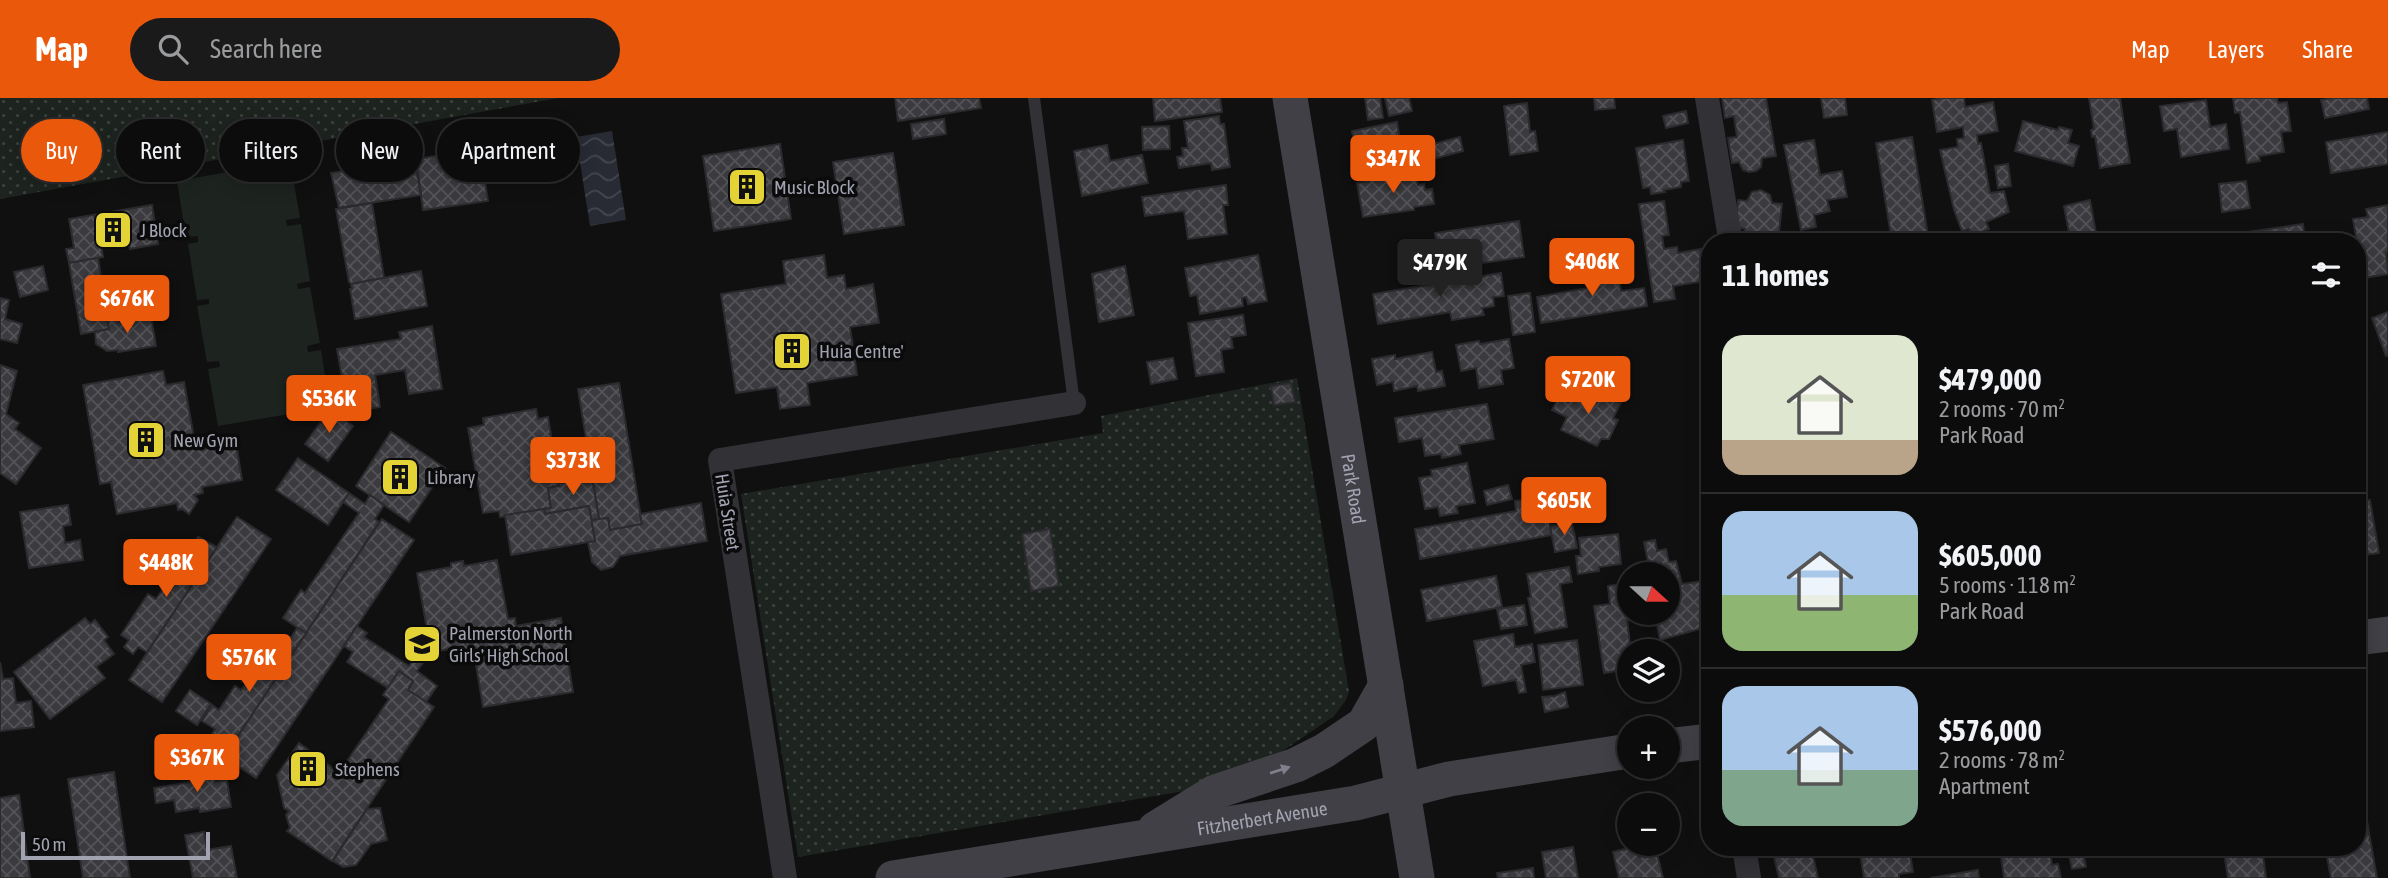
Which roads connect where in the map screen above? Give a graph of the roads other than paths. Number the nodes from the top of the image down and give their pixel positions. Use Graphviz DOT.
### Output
graph roads {
  1 [pos="1034,98"];
  2 [pos="1290,98"];
  3 [pos="1707,98"];
  4 [pos="1729,232"];
  5 [pos="1074,404"];
  6 [pos="2388,634"];
  7 [pos="2366,637"];
  8 [pos="1386,685"];
  9 [pos="1701,742"];
  10 [pos="1680,745"];
  11 [pos="1617,753"];
  12 [pos="1402,790"];
  13 [pos="1139,838"];
  14 [pos="1745,856"];
  15 [pos="992,870"];
  16 [pos="785,878"];
  17 [pos="893,878"];
  18 [pos="1417,878"];
  19 [pos="1749,878"];
  1 -- 5 [label="lane"];
  2 -- 8 [label="main road, Park Road"];
  3 -- 4 [label="street"];
  5 -- 16 [label="street, Huia Street"];
  6 -- 7 [label="main road"];
  8 -- 12 [label="main road, Park Road"];
  13 -- 8 [label="main road, one-way"];
  9 -- 10 [label="main road"];
  11 -- 12 [label="main road, Fitzherbert Avenue"];
  12 -- 13 [label="main road, Fitzherbert Avenue"];
  12 -- 18 [label="main road, Park Road"];
  13 -- 15 [label="main road, Fitzherbert Avenue"];
  14 -- 19 [label="street"];
  15 -- 17 [label="main road, Fitzherbert Avenue"];
}
